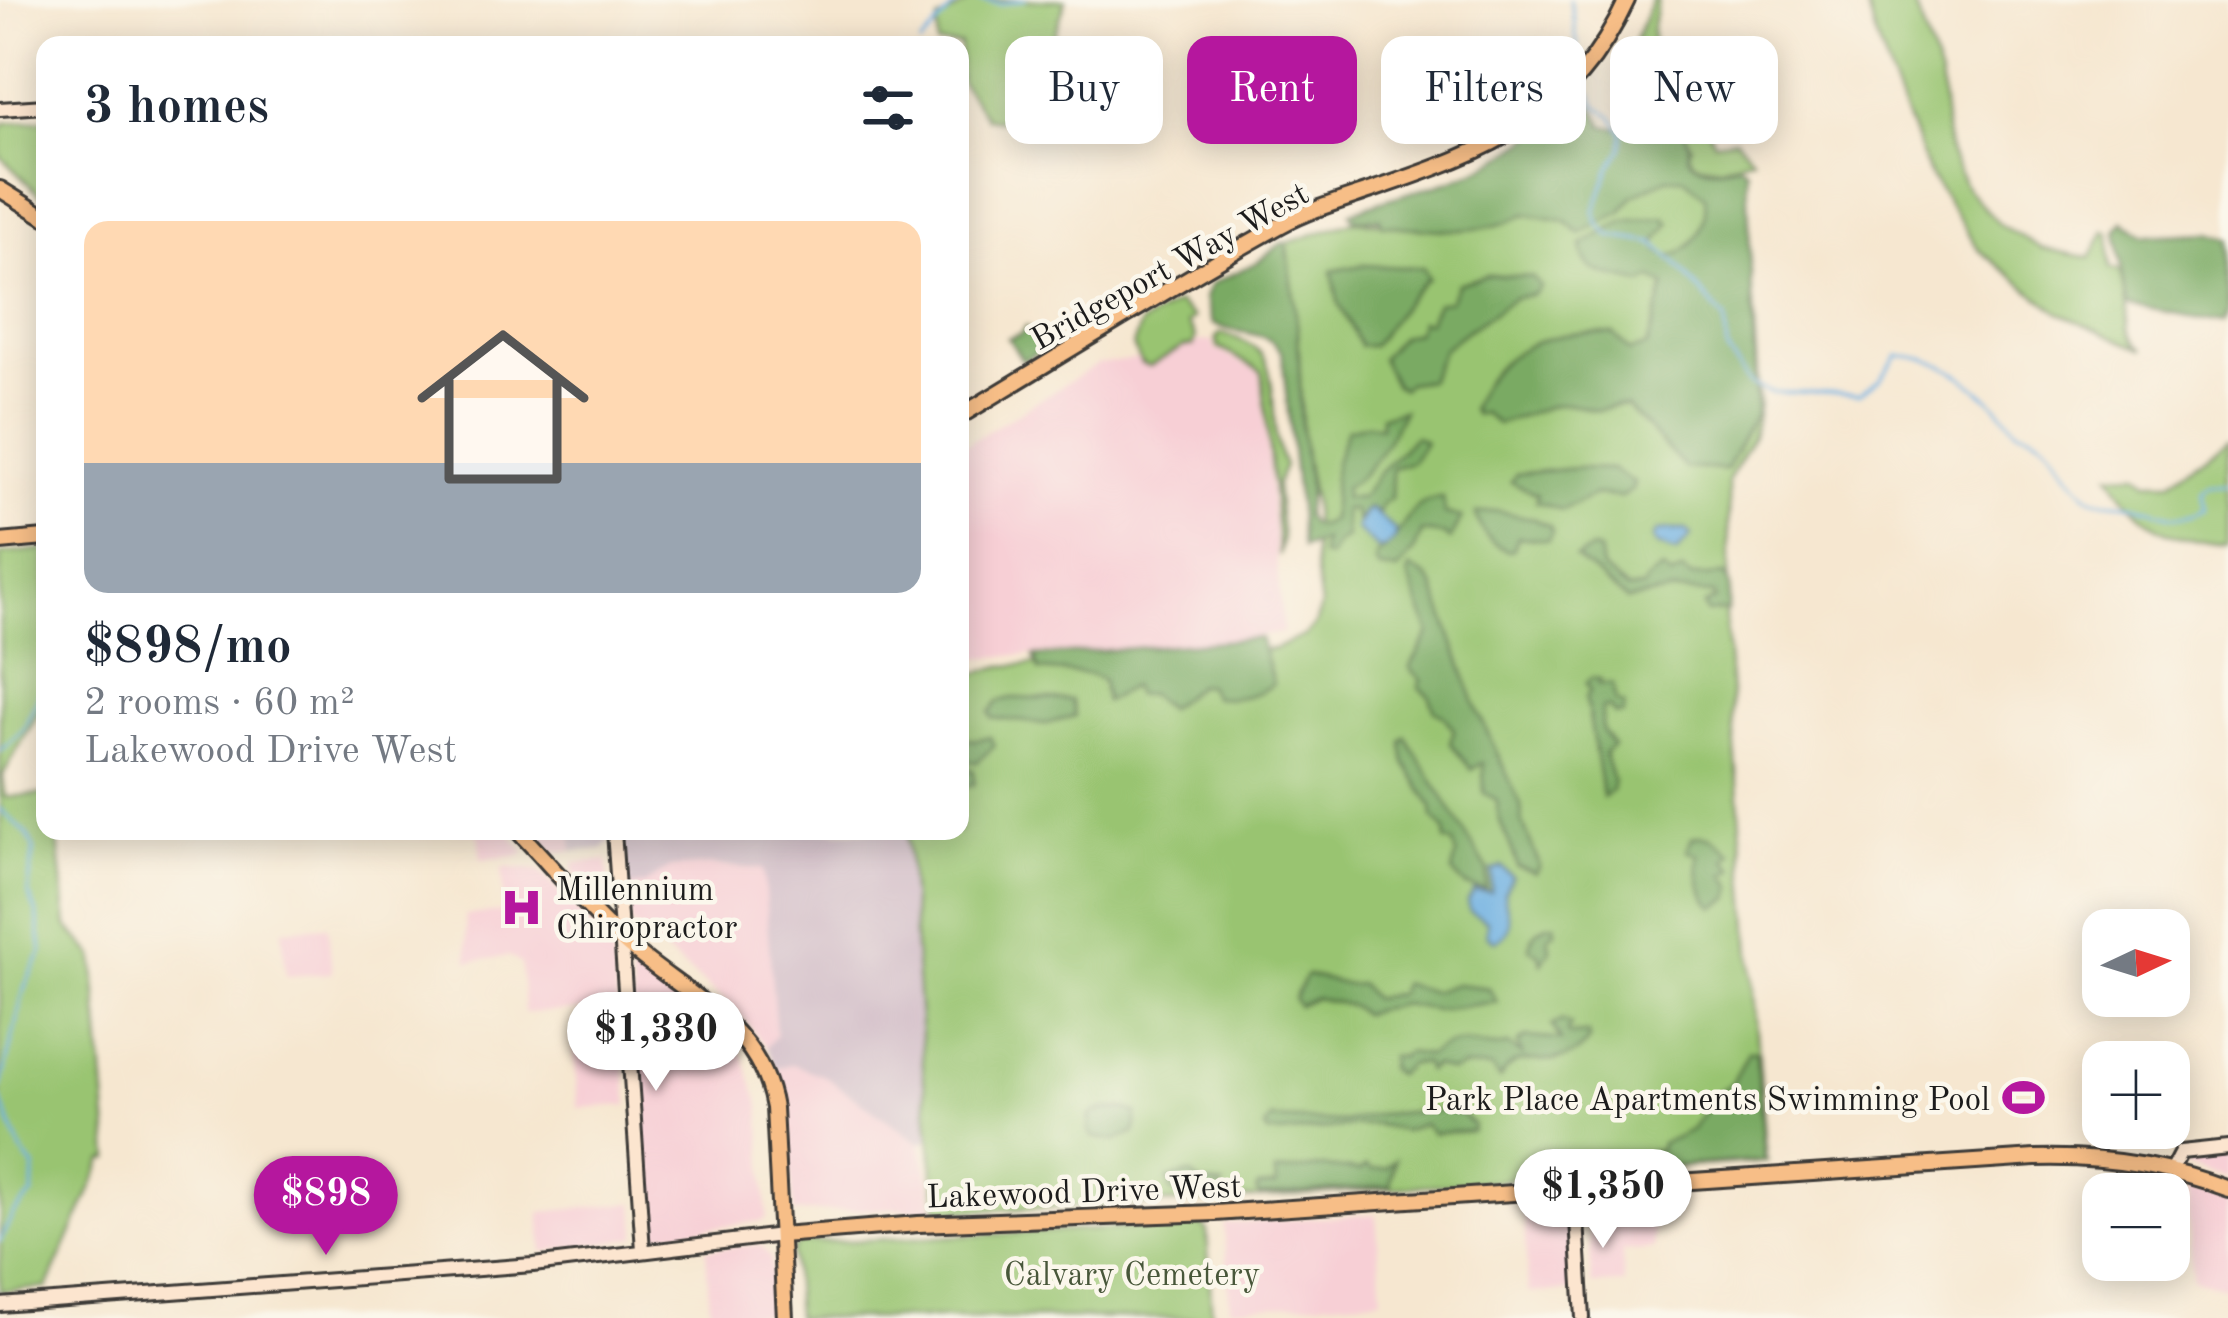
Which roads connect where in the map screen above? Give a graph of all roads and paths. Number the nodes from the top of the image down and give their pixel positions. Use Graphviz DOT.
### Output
graph roads {
  1 [pos="1627,0"];
  2 [pos="36,107"];
  3 [pos="0,109"];
  4 [pos="0,188"];
  5 [pos="36,211"];
  6 [pos="969,411"];
  7 [pos="36,539"];
  8 [pos="0,542"];
  9 [pos="527,840"];
  10 [pos="615,840"];
  11 [pos="622,940"];
  12 [pos="2228,1147"];
  13 [pos="2171,1171"];
  14 [pos="1575,1187"];
  15 [pos="2228,1190"];
  16 [pos="781,1234"];
  17 [pos="643,1250"];
  18 [pos="0,1305"];
  19 [pos="785,1318"];
  20 [pos="1583,1318"];
  1 -- 6 [label="main road, Bridgeport Way West"];
  2 -- 3 [label="main road"];
  4 -- 5 [label="main road"];
  7 -- 8 [label="main road"];
  9 -- 11 [label="main road"];
  10 -- 11 [label="main road"];
  11 -- 16 [label="main road"];
  11 -- 17 [label="main road"];
  12 -- 13 [label="main road"];
  13 -- 14 [label="main road, Lakewood Drive West"];
  13 -- 15 [label="main road, Lakewood Drive West"];
  14 -- 16 [label="main road, Lakewood Drive West"];
  14 -- 20 [label="main road"];
  16 -- 17 [label="main road, Lakewood Drive West"];
  16 -- 19 [label="main road"];
  17 -- 18 [label="main road, Lakewood Drive West"];
}
